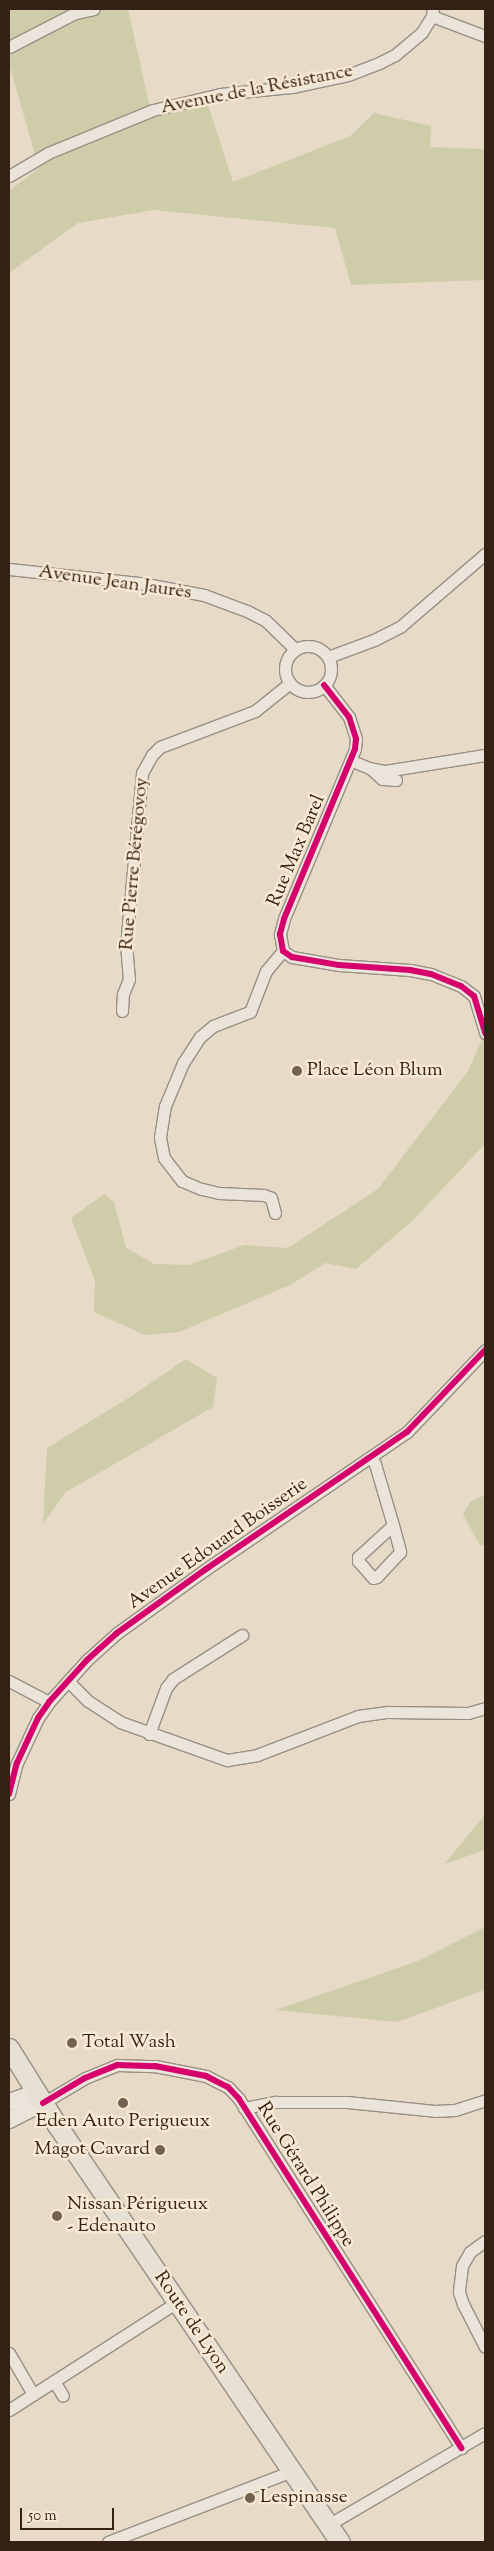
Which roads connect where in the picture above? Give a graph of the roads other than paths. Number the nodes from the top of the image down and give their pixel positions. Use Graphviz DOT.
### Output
graph roads {
  1 [pos="94,9"];
  2 [pos="432,12"];
  3 [pos="485,36"];
  4 [pos="9,48"];
  5 [pos="9,176"];
  6 [pos="485,554"];
  7 [pos="9,569"];
  8 [pos="295,649"];
  9 [pos="328,657"];
  10 [pos="290,684"];
  11 [pos="324,685"];
  12 [pos="485,755"];
  13 [pos="352,761"];
  14 [pos="369,768"];
  15 [pos="396,780"];
  16 [pos="282,951"];
  17 [pos="122,1011"];
  18 [pos="485,1033"];
  19 [pos="275,1213"];
  20 [pos="485,1350"];
  21 [pos="371,1457"];
  22 [pos="393,1525"];
  23 [pos="242,1635"];
  24 [pos="9,1681"];
  25 [pos="68,1681"];
  26 [pos="50,1702"];
  27 [pos="485,1708"];
  28 [pos="149,1734"];
  29 [pos="9,1794"];
  30 [pos="9,2048"];
  31 [pos="485,2100"];
  32 [pos="9,2102"];
  33 [pos="43,2103"];
  34 [pos="244,2108"];
  35 [pos="9,2120"];
  36 [pos="485,2241"];
  37 [pos="177,2302"];
  38 [pos="485,2347"];
  39 [pos="9,2353"];
  40 [pos="54,2381"];
  41 [pos="33,2394"];
  42 [pos="63,2396"];
  43 [pos="9,2410"];
  44 [pos="485,2433"];
  45 [pos="460,2448"];
  46 [pos="292,2471"];
  47 [pos="328,2525"];
  48 [pos="108,2542"];
  49 [pos="340,2542"];
  1 -- 4 [label="street"];
  2 -- 3 [label="street"];
  2 -- 5 [label="street, Avenue de la Résistance"];
  6 -- 9 [label="street"];
  7 -- 8 [label="street, Avenue Jean Jaurès"];
  8 -- 9 [label="street"];
  8 -- 10 [label="street"];
  9 -- 11 [label="street"];
  10 -- 11 [label="street"];
  10 -- 17 [label="street, Rue Pierre Bérégovoy"];
  11 -- 13 [label="street, Rue Max Barel"];
  12 -- 14 [label="street"];
  13 -- 14 [label="street"];
  13 -- 16 [label="street, Rue Max Barel"];
  14 -- 15 [label="street"];
  16 -- 18 [label="street"];
  16 -- 19 [label="street"];
  20 -- 21 [label="street, Avenue Edouard Boisserie"];
  21 -- 22 [label="street"];
  21 -- 25 [label="street, Avenue Edouard Boisserie"];
  23 -- 28 [label="street"];
  24 -- 26 [label="street"];
  25 -- 26 [label="street, Avenue Edouard Boisserie"];
  25 -- 28 [label="street"];
  26 -- 29 [label="street, Avenue Edouard Boisserie"];
  27 -- 28 [label="street"];
  30 -- 33 [label="main road, Route de Lyon"];
  31 -- 34 [label="street"];
  32 -- 33 [label="main road"];
  33 -- 34 [label="street, Rue Gérard Philippe"];
  33 -- 35 [label="main road"];
  33 -- 37 [label="main road, Route de Lyon"];
  34 -- 45 [label="street, Rue Gérard Philippe"];
  36 -- 38 [label="street"];
  37 -- 40 [label="street"];
  37 -- 46 [label="main road, Route de Lyon"];
  39 -- 41 [label="street"];
  40 -- 41 [label="street"];
  40 -- 42 [label="street"];
  41 -- 43 [label="street"];
  44 -- 45 [label="street"];
  45 -- 47 [label="street"];
  46 -- 47 [label="main road, Route de Lyon"];
  46 -- 48 [label="street"];
  47 -- 49 [label="main road, Route de Lyon"];
}
